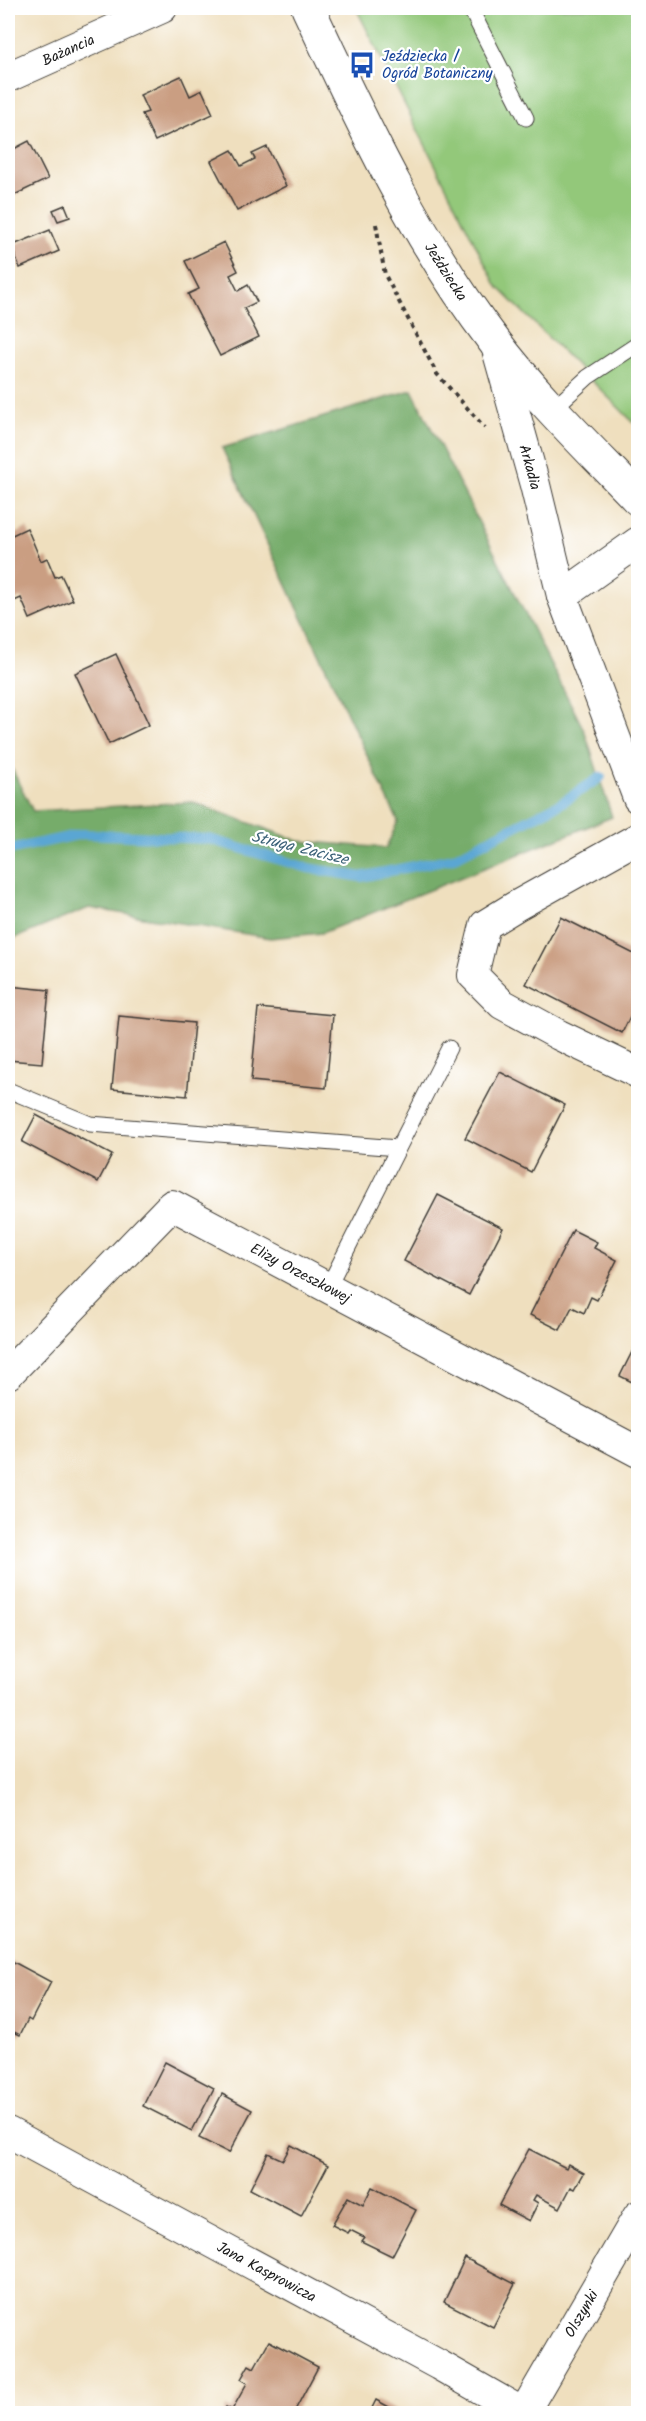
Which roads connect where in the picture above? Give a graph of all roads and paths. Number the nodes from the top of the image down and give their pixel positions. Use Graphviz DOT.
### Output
graph roads {
  1 [pos="162,8"];
  2 [pos="308,8"];
  3 [pos="470,8"];
  4 [pos="8,76"];
  5 [pos="526,118"];
  6 [pos="495,342"];
  7 [pos="639,344"];
  8 [pos="552,410"];
  9 [pos="639,499"];
  10 [pos="639,542"];
  11 [pos="562,596"];
  12 [pos="639,798"];
  13 [pos="639,838"];
  14 [pos="449,1048"];
  15 [pos="639,1073"];
  16 [pos="8,1090"];
  17 [pos="398,1148"];
  18 [pos="328,1287"];
  19 [pos="8,1374"];
  20 [pos="639,1452"];
  21 [pos="8,2133"];
  22 [pos="639,2216"];
  23 [pos="524,2413"];
  1 -- 4 [label="street, Bażancia"];
  2 -- 6 [label="street, Jeździecka"];
  3 -- 5 [label="lane"];
  6 -- 8 [label="street, Jeździecka"];
  6 -- 11 [label="street, Arkadia"];
  7 -- 8 [label="lane"];
  8 -- 9 [label="street, Jeździecka"];
  10 -- 11 [label="street"];
  11 -- 12 [label="street, Arkadia"];
  13 -- 15 [label="street"];
  14 -- 17 [label="lane"];
  16 -- 17 [label="lane"];
  17 -- 18 [label="lane"];
  18 -- 19 [label="street, Elizy Orzeszkowej"];
  18 -- 20 [label="street, Elizy Orzeszkowej"];
  21 -- 23 [label="street, Jana Kasprowicza"];
  22 -- 23 [label="street, Olszynki"];
}
